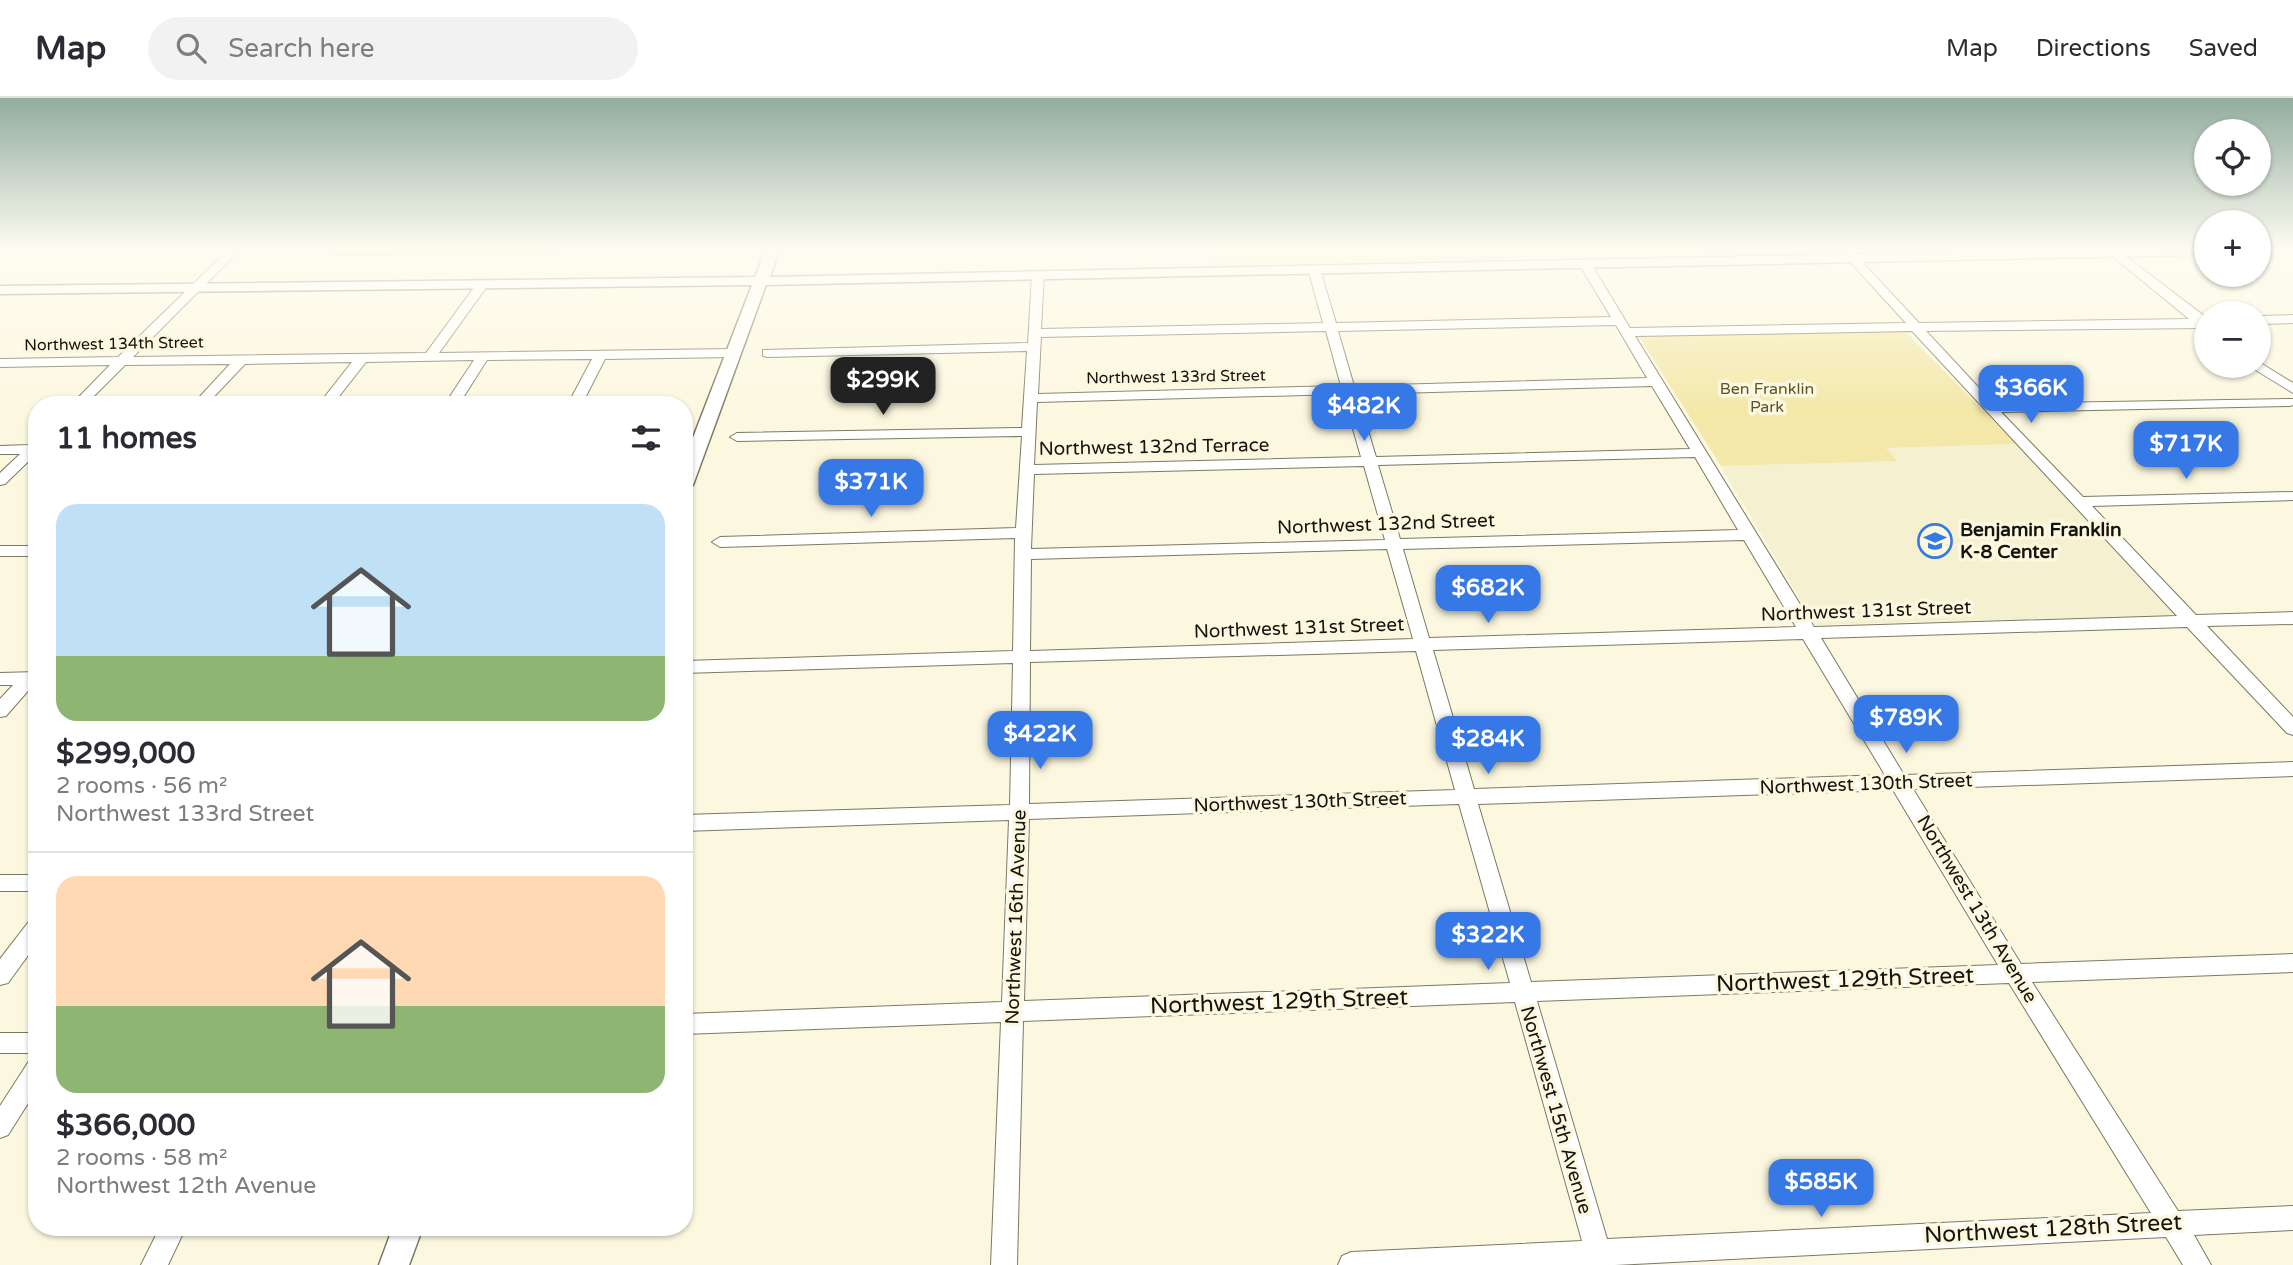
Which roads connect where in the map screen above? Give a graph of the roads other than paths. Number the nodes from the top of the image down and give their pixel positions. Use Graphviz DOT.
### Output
graph roads {
  1 [pos="178,305"];
  2 [pos="467,305"];
  3 [pos="751,305"];
  4 [pos="1036,305"];
  5 [pos="1325,305"];
  6 [pos="1611,305"];
  7 [pos="1896,305"];
  8 [pos="2293,319"];
  9 [pos="2271,320"];
  10 [pos="2194,323"];
  11 [pos="1624,326"];
  12 [pos="1331,327"];
  13 [pos="1916,327"];
  14 [pos="1034,340"];
  15 [pos="768,353"];
  16 [pos="732,354"];
  17 [pos="600,355"];
  18 [pos="430,357"];
  19 [pos="483,357"];
  20 [pos="362,358"];
  21 [pos="241,360"];
  22 [pos="123,361"];
  23 [pos="0,363"];
  24 [pos="2271,376"];
  25 [pos="1658,382"];
  26 [pos="1349,390"];
  27 [pos="87,396"];
  28 [pos="207,396"];
  29 [pos="332,396"];
  30 [pos="457,396"];
  31 [pos="579,396"];
  32 [pos="2290,396"];
  33 [pos="1031,398"];
  34 [pos="1990,408"];
  35 [pos="1029,432"];
  36 [pos="737,437"];
  37 [pos="28,448"];
  38 [pos="0,450"];
  39 [pos="1701,453"];
  40 [pos="28,454"];
  41 [pos="693,460"];
  42 [pos="1370,461"];
  43 [pos="1027,470"];
  44 [pos="0,481"];
  45 [pos="2293,496"];
  46 [pos="2080,502"];
  47 [pos="1023,533"];
  48 [pos="1750,534"];
  49 [pos="720,542"];
  50 [pos="1395,544"];
  51 [pos="0,551"];
  52 [pos="28,551"];
  53 [pos="1024,555"];
  54 [pos="2293,618"];
  55 [pos="2193,621"];
  56 [pos="1812,634"];
  57 [pos="1423,645"];
  58 [pos="1023,657"];
  59 [pos="693,667"];
  60 [pos="28,678"];
  61 [pos="0,679"];
  62 [pos="28,683"];
  63 [pos="0,711"];
  64 [pos="2293,728"];
  65 [pos="2293,769"];
  66 [pos="1900,784"];
  67 [pos="1466,796"];
  68 [pos="1020,813"];
  69 [pos="693,823"];
  70 [pos="0,883"];
  71 [pos="28,883"];
  72 [pos="28,938"];
  73 [pos="2293,963"];
  74 [pos="2015,974"];
  75 [pos="0,976"];
  76 [pos="1522,992"];
  77 [pos="1012,1013"];
  78 [pos="693,1024"];
  79 [pos="28,1042"];
  80 [pos="0,1043"];
  81 [pos="28,1082"];
  82 [pos="0,1127"];
  83 [pos="2293,1218"];
  84 [pos="2172,1222"];
  85 [pos="168,1236"];
  86 [pos="405,1236"];
  87 [pos="1600,1260"];
  88 [pos="154,1265"];
  89 [pos="394,1265"];
  90 [pos="1004,1265"];
  91 [pos="1351,1265"];
  92 [pos="2198,1265"];
  1 -- 22 [label="street"];
  2 -- 18 [label="street"];
  3 -- 16 [label="main road"];
  4 -- 14 [label="street, Northwest 16th Avenue"];
  5 -- 12 [label="street, Northwest 15th Avenue"];
  6 -- 11 [label="street, Northwest 13th Avenue"];
  7 -- 13 [label="street"];
  8 -- 9 [label="street"];
  10 -- 13 [label="street"];
  11 -- 12 [label="street"];
  11 -- 13 [label="street"];
  11 -- 25 [label="street, Northwest 13th Avenue"];
  12 -- 14 [label="street"];
  12 -- 26 [label="street, Northwest 15th Avenue"];
  13 -- 34 [label="street"];
  14 -- 15 [label="street"];
  14 -- 33 [label="street, Northwest 16th Avenue"];
  16 -- 17 [label="street, Northwest 134th Street"];
  16 -- 41 [label="main road"];
  17 -- 19 [label="street, Northwest 134th Street"];
  17 -- 31 [label="street"];
  18 -- 19 [label="street, Northwest 134th Street"];
  18 -- 20 [label="street, Northwest 134th Street"];
  19 -- 30 [label="street"];
  20 -- 21 [label="street, Northwest 134th Street"];
  20 -- 29 [label="street"];
  21 -- 22 [label="street, Northwest 134th Street"];
  21 -- 28 [label="street"];
  22 -- 23 [label="street, Northwest 134th Street"];
  22 -- 27 [label="street"];
  24 -- 32 [label="street"];
  25 -- 26 [label="street, Northwest 133rd Street"];
  25 -- 39 [label="street, Northwest 13th Avenue"];
  26 -- 33 [label="street, Northwest 133rd Street"];
  26 -- 42 [label="street, Northwest 15th Avenue"];
  32 -- 34 [label="street"];
  33 -- 35 [label="street, Northwest 16th Avenue"];
  34 -- 46 [label="street"];
  35 -- 36 [label="street"];
  35 -- 43 [label="street, Northwest 16th Avenue"];
  37 -- 38 [label="street"];
  39 -- 42 [label="street, Northwest 132nd Terrace"];
  39 -- 48 [label="street, Northwest 13th Avenue"];
  40 -- 44 [label="street"];
  42 -- 43 [label="street, Northwest 132nd Terrace"];
  42 -- 50 [label="street, Northwest 15th Avenue"];
  43 -- 47 [label="street, Northwest 16th Avenue"];
  45 -- 46 [label="street"];
  46 -- 55 [label="street"];
  47 -- 49 [label="street"];
  47 -- 53 [label="street, Northwest 16th Avenue"];
  48 -- 50 [label="street, Northwest 132nd Street"];
  48 -- 56 [label="street, Northwest 13th Avenue"];
  50 -- 53 [label="street, Northwest 132nd Street"];
  50 -- 57 [label="street, Northwest 15th Avenue"];
  51 -- 52 [label="street"];
  53 -- 58 [label="street, Northwest 16th Avenue"];
  54 -- 55 [label="street, Northwest 131st Street"];
  55 -- 56 [label="street, Northwest 131st Street"];
  55 -- 64 [label="street"];
  56 -- 57 [label="street, Northwest 131st Street"];
  56 -- 66 [label="street, Northwest 13th Avenue"];
  57 -- 58 [label="street, Northwest 131st Street"];
  57 -- 67 [label="street, Northwest 15th Avenue"];
  58 -- 59 [label="street, Northwest 131st Street"];
  58 -- 68 [label="street, Northwest 16th Avenue"];
  60 -- 61 [label="street"];
  62 -- 63 [label="street"];
  65 -- 66 [label="street, Northwest 130th Street"];
  66 -- 67 [label="street, Northwest 130th Street"];
  66 -- 74 [label="street, Northwest 13th Avenue"];
  67 -- 68 [label="street, Northwest 130th Street"];
  67 -- 76 [label="street, Northwest 15th Avenue"];
  68 -- 69 [label="street, Northwest 130th Street"];
  68 -- 77 [label="street, Northwest 16th Avenue"];
  70 -- 71 [label="street"];
  72 -- 75 [label="street"];
  73 -- 74 [label="street, Northwest 129th Street"];
  74 -- 76 [label="street, Northwest 129th Street"];
  74 -- 84 [label="street, Northwest 13th Avenue"];
  76 -- 77 [label="street, Northwest 129th Street"];
  76 -- 87 [label="street, Northwest 15th Avenue"];
  77 -- 78 [label="street, Northwest 129th Street"];
  77 -- 90 [label="street, Northwest 16th Avenue"];
  79 -- 80 [label="street"];
  81 -- 82 [label="street"];
  83 -- 84 [label="street, Northwest 128th Street"];
  84 -- 87 [label="street, Northwest 128th Street"];
  84 -- 92 [label="street, Northwest 13th Avenue"];
  85 -- 88 [label="street"];
  86 -- 89 [label="main road"];
  87 -- 91 [label="street, Northwest 128th Street"];
}
